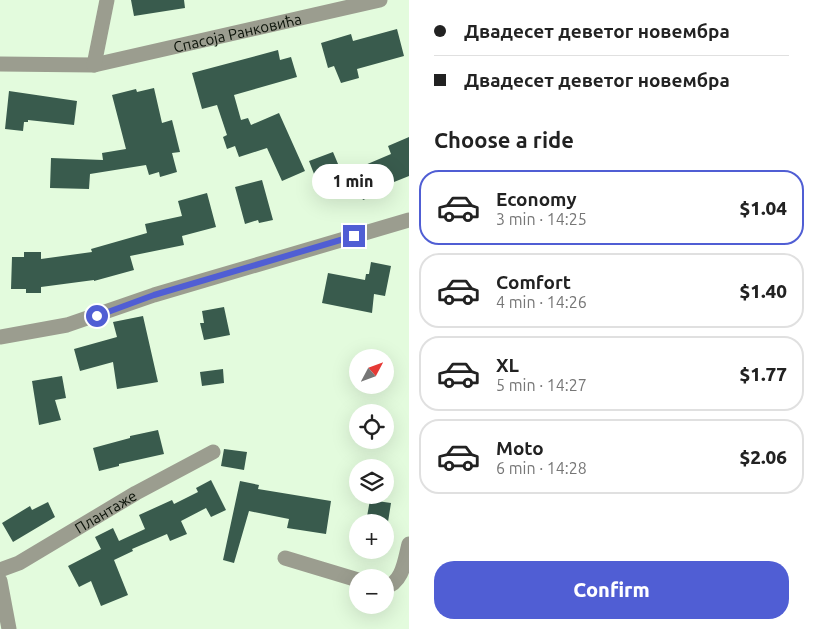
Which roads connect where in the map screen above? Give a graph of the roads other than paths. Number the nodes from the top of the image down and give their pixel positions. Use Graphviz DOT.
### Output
graph roads {
  1 [pos="107,0"];
  2 [pos="380,0"];
  3 [pos="0,64"];
  4 [pos="94,65"];
  5 [pos="409,220"];
  6 [pos="0,337"];
  7 [pos="213,452"];
  8 [pos="409,544"];
  9 [pos="285,558"];
  10 [pos="0,570"];
  11 [pos="349,577"];
  12 [pos="0,581"];
  13 [pos="394,583"];
  14 [pos="9,629"];
  1 -- 4 [label="street"];
  2 -- 4 [label="street, Спасоја Ранковића"];
  3 -- 4 [label="street, Спасоја Ранковића"];
  5 -- 6 [label="street"];
  7 -- 10 [label="street, Плантаже"];
  8 -- 13 [label="street"];
  9 -- 11 [label="street"];
  12 -- 14 [label="street"];
}
